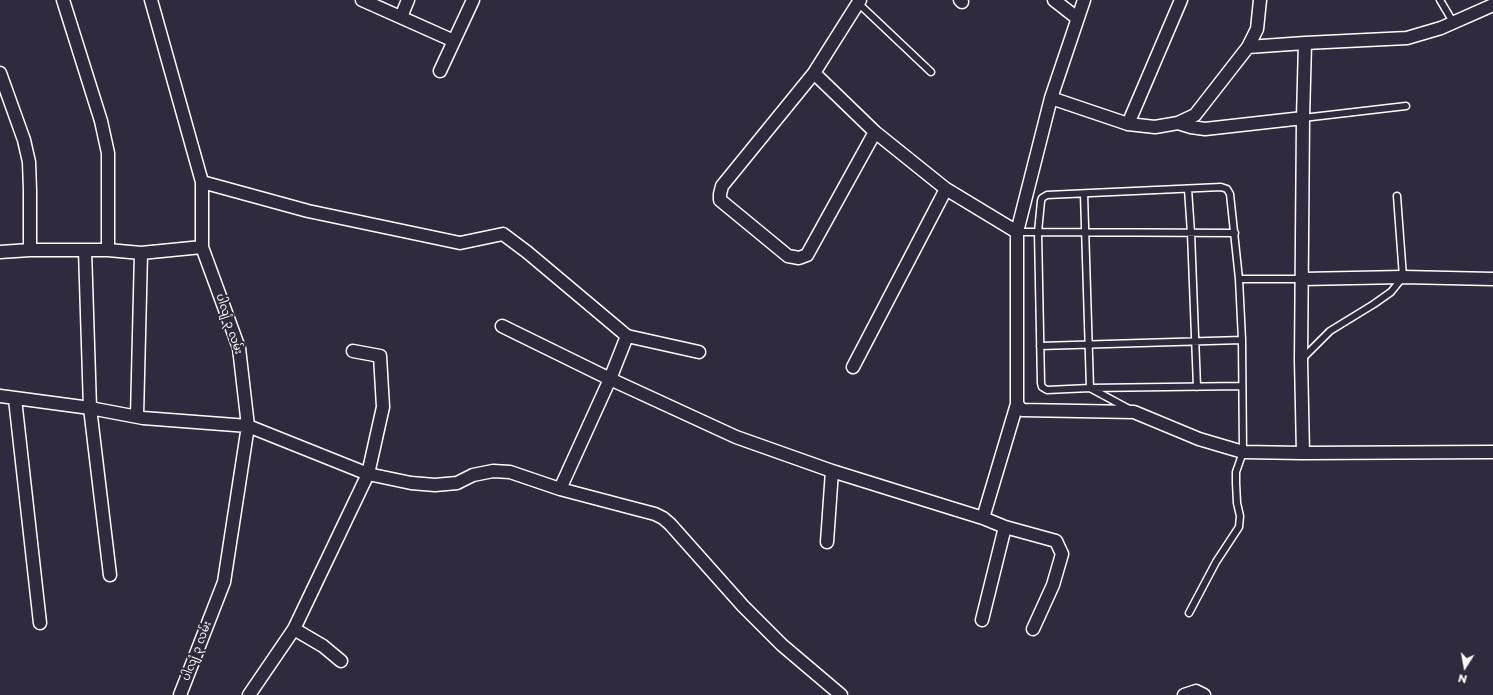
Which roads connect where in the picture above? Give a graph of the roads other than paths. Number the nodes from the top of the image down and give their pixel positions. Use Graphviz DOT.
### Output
graph roads {
  1 [pos="63,0"];
  2 [pos="151,0"];
  3 [pos="362,0"];
  4 [pos="408,0"];
  5 [pos="473,0"];
  6 [pos="1054,0"];
  7 [pos="1084,0"];
  8 [pos="1181,0"];
  9 [pos="1260,0"];
  10 [pos="1440,0"];
  11 [pos="859,1"];
  12 [pos="1493,5"];
  13 [pos="401,17"];
  14 [pos="1078,18"];
  15 [pos="1453,22"];
  16 [pos="454,41"];
  17 [pos="1305,43"];
  18 [pos="1248,47"];
  19 [pos="440,71"];
  20 [pos="932,72"];
  21 [pos="0,73"];
  22 [pos="814,73"];
  23 [pos="1051,98"];
  24 [pos="1406,106"];
  25 [pos="1303,118"];
  26 [pos="1178,123"];
  27 [pos="1128,124"];
  28 [pos="875,132"];
  29 [pos="202,182"];
  30 [pos="946,189"];
  31 [pos="1188,189"];
  32 [pos="1084,194"];
  33 [pos="1397,196"];
  34 [pos="1017,232"];
  35 [pos="1038,232"];
  36 [pos="1086,232"];
  37 [pos="1191,233"];
  38 [pos="1235,233"];
  39 [pos="202,247"];
  40 [pos="30,250"];
  41 [pos="85,250"];
  42 [pos="108,250"];
  43 [pos="0,252"];
  44 [pos="141,253"];
  45 [pos="1403,277"];
  46 [pos="1302,278"];
  47 [pos="1240,279"];
  48 [pos="1493,279"];
  49 [pos="502,326"];
  50 [pos="627,336"];
  51 [pos="1242,340"];
  52 [pos="1194,342"];
  53 [pos="1089,344"];
  54 [pos="1040,346"];
  55 [pos="353,351"];
  56 [pos="699,352"];
  57 [pos="1301,360"];
  58 [pos="853,367"];
  59 [pos="610,379"];
  60 [pos="1242,386"];
  61 [pos="1197,387"];
  62 [pos="1090,388"];
  63 [pos="0,396"];
  64 [pos="15,399"];
  65 [pos="1017,404"];
  66 [pos="90,408"];
  67 [pos="1134,412"];
  68 [pos="137,416"];
  69 [pos="248,426"];
  70 [pos="1243,452"];
  71 [pos="1493,452"];
  72 [pos="1303,453"];
  73 [pos="832,471"];
  74 [pos="368,474"];
  75 [pos="560,489"];
  76 [pos="983,518"];
  77 [pos="1005,527"];
  78 [pos="827,542"];
  79 [pos="110,575"];
  80 [pos="1189,613"];
  81 [pos="982,620"];
  82 [pos="40,623"];
  83 [pos="294,629"];
  84 [pos="1033,629"];
  85 [pos="341,661"];
  86 [pos="180,695"];
  87 [pos="249,695"];
  88 [pos="841,695"];
  89 [pos="1184,695"];
  90 [pos="1204,695"];
  1 -- 42 [label="street"];
  2 -- 29 [label="street, ပါလျံ ၃ လမ်း"];
  3 -- 13 [label="street"];
  4 -- 13 [label="street"];
  5 -- 16 [label="street"];
  6 -- 14 [label="street"];
  7 -- 14 [label="street"];
  8 -- 27 [label="street"];
  9 -- 18 [label="street"];
  10 -- 15 [label="lane"];
  11 -- 20 [label="lane"];
  11 -- 22 [label="street"];
  12 -- 15 [label="street"];
  13 -- 16 [label="street"];
  14 -- 23 [label="street"];
  15 -- 17 [label="street"];
  16 -- 19 [label="street"];
  17 -- 18 [label="street"];
  17 -- 25 [label="street"];
  18 -- 26 [label="street"];
  21 -- 40 [label="street"];
  22 -- 28 [label="street"];
  22 -- 28 [label="street"];
  23 -- 27 [label="street"];
  23 -- 34 [label="street"];
  24 -- 25 [label="lane"];
  25 -- 26 [label="street"];
  25 -- 46 [label="street"];
  26 -- 27 [label="street"];
  28 -- 30 [label="street"];
  29 -- 39 [label="street, ပါလျံ ၃ လမ်း"];
  29 -- 50 [label="street"];
  30 -- 34 [label="street"];
  30 -- 58 [label="street"];
  31 -- 32 [label="lane"];
  31 -- 37 [label="lane"];
  31 -- 38 [label="lane"];
  32 -- 35 [label="lane"];
  32 -- 36 [label="lane"];
  33 -- 45 [label="lane"];
  34 -- 35 [label="lane"];
  34 -- 65 [label="street"];
  35 -- 36 [label="lane"];
  35 -- 54 [label="lane"];
  36 -- 37 [label="lane"];
  36 -- 53 [label="lane"];
  37 -- 38 [label="lane"];
  37 -- 52 [label="lane"];
  38 -- 47 [label="lane"];
  39 -- 44 [label="street"];
  39 -- 69 [label="street, ပါလျံ ၃ လမ်း"];
  40 -- 41 [label="street"];
  40 -- 43 [label="street"];
  41 -- 42 [label="street"];
  41 -- 66 [label="street"];
  42 -- 44 [label="street"];
  44 -- 68 [label="street"];
  45 -- 46 [label="street"];
  45 -- 48 [label="street"];
  45 -- 57 [label="lane"];
  46 -- 47 [label="lane"];
  46 -- 57 [label="street"];
  47 -- 51 [label="lane"];
  49 -- 59 [label="street"];
  50 -- 56 [label="street"];
  50 -- 59 [label="street"];
  51 -- 52 [label="lane"];
  51 -- 60 [label="lane"];
  52 -- 53 [label="lane"];
  52 -- 61 [label="lane"];
  53 -- 54 [label="lane"];
  53 -- 62 [label="lane"];
  54 -- 62 [label="lane"];
  55 -- 74 [label="street"];
  57 -- 72 [label="street"];
  59 -- 73 [label="street"];
  59 -- 75 [label="street"];
  60 -- 61 [label="lane"];
  60 -- 70 [label="lane"];
  61 -- 62 [label="lane"];
  62 -- 67 [label="lane"];
  63 -- 64 [label="street"];
  64 -- 66 [label="street"];
  64 -- 82 [label="street"];
  65 -- 67 [label="street"];
  65 -- 76 [label="street"];
  66 -- 68 [label="street"];
  66 -- 79 [label="street"];
  67 -- 70 [label="street"];
  68 -- 69 [label="street"];
  69 -- 74 [label="street"];
  69 -- 86 [label="street, ပါလျံ ၃ လမ်း"];
  70 -- 72 [label="street"];
  70 -- 80 [label="lane"];
  71 -- 72 [label="street"];
  73 -- 76 [label="street"];
  73 -- 78 [label="street"];
  74 -- 75 [label="street"];
  74 -- 83 [label="street"];
  75 -- 88 [label="street"];
  76 -- 77 [label="street"];
  77 -- 81 [label="street"];
  77 -- 84 [label="street"];
  83 -- 85 [label="street"];
  83 -- 87 [label="street"];
  89 -- 90 [label="street"];
}
